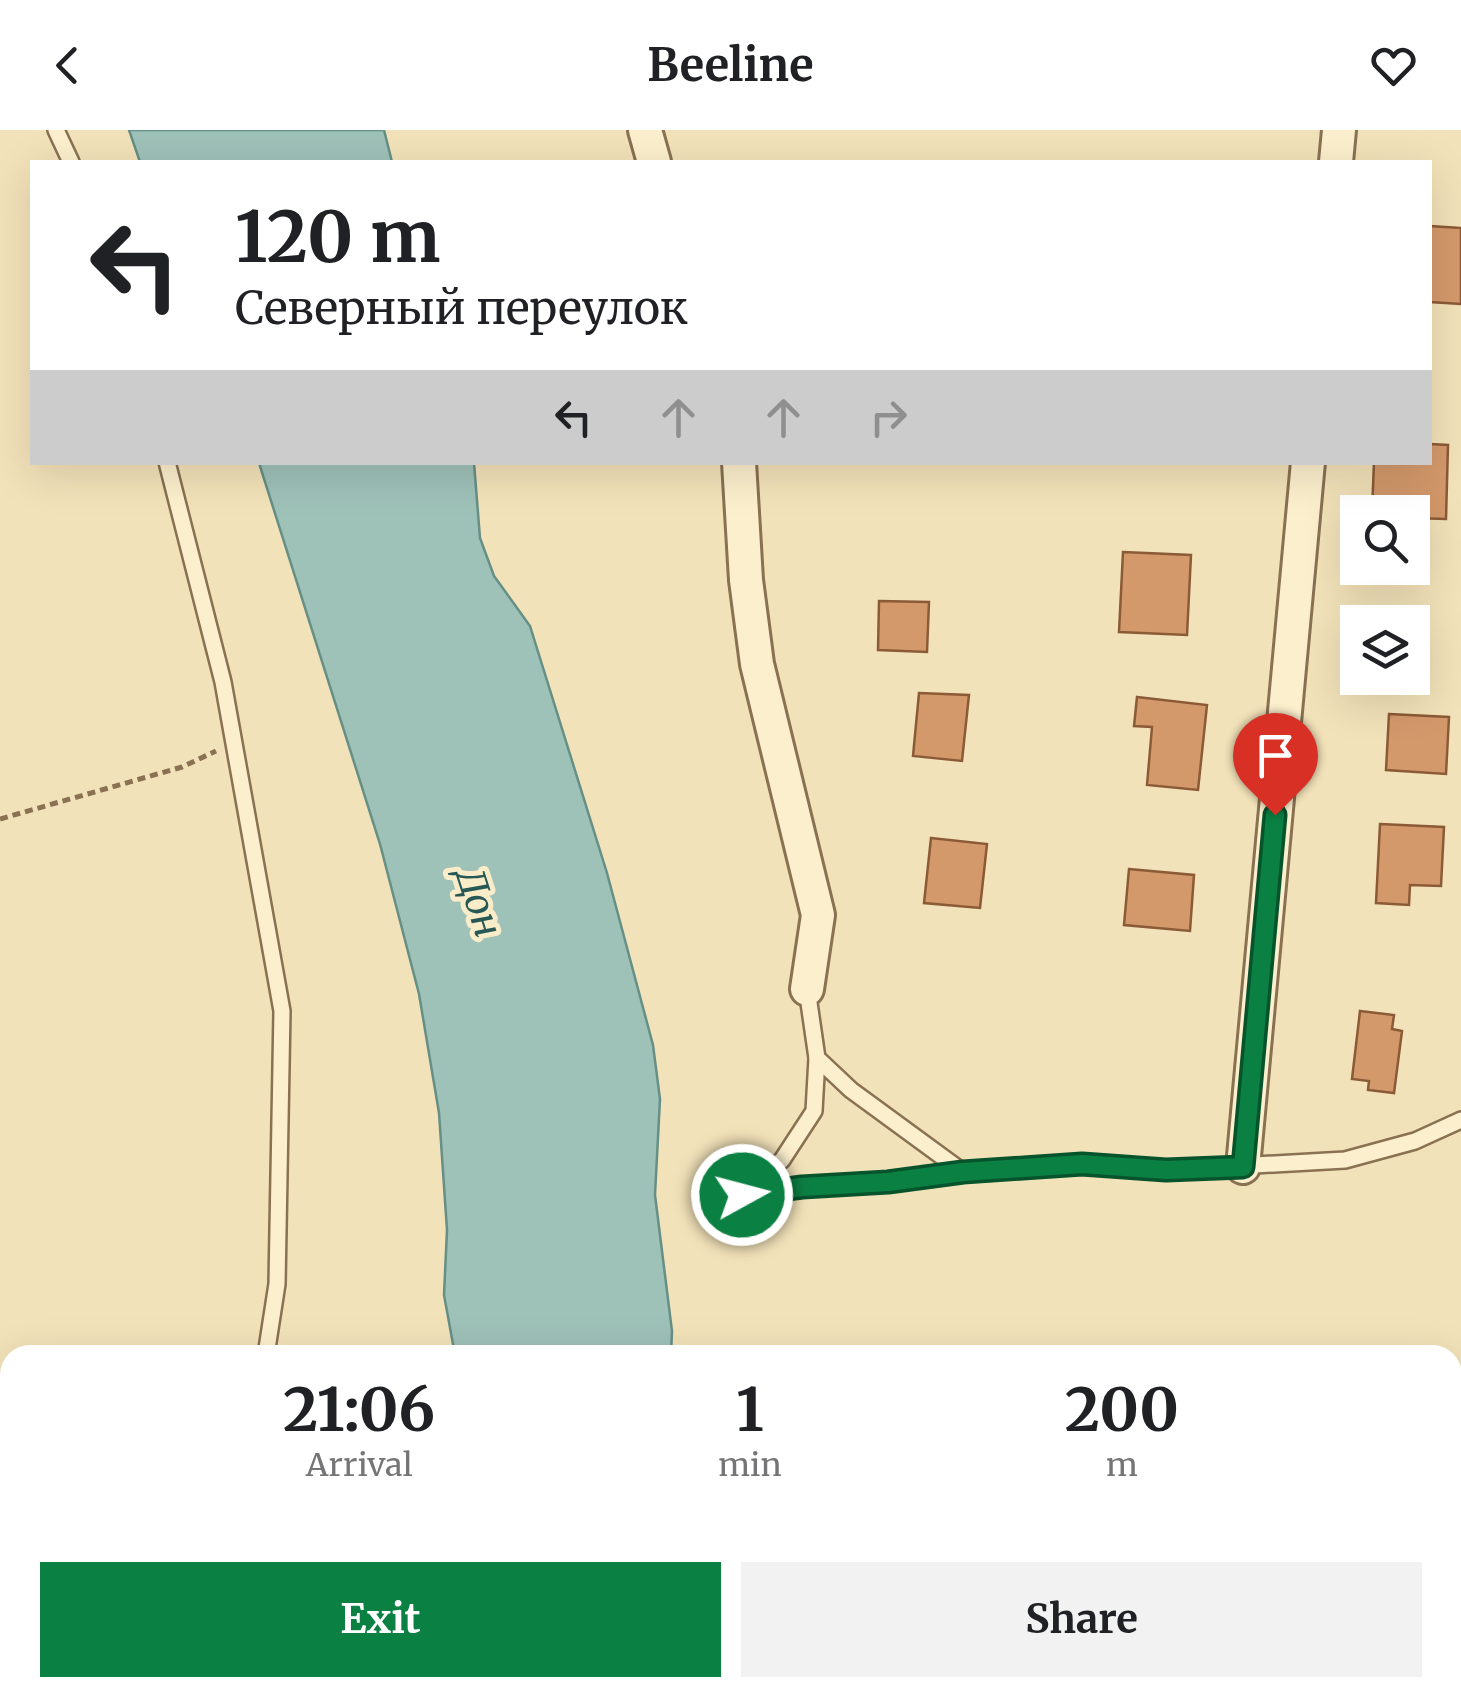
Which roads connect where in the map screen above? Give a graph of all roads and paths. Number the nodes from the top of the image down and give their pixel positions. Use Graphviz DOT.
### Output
graph roads {
  1 [pos="56,130"];
  2 [pos="645,130"];
  3 [pos="1338,130"];
  4 [pos="70,160"];
  5 [pos="653,160"];
  6 [pos="1336,160"];
  7 [pos="168,465"];
  8 [pos="738,465"];
  9 [pos="1308,465"];
  10 [pos="234,742"];
  11 [pos="0,819"];
  12 [pos="807,989"];
  13 [pos="817,1058"];
  14 [pos="1461,1120"];
  15 [pos="1243,1167"];
  16 [pos="963,1172"];
  17 [pos="742,1195"];
  18 [pos="709,1199"];
  19 [pos="268,1345"];
  1 -- 4 [label="lane"];
  2 -- 5 [label="street"];
  3 -- 6 [label="street"];
  7 -- 10 [label="lane"];
  8 -- 12 [label="street"];
  9 -- 15 [label="street"];
  10 -- 11 [label="path"];
  10 -- 19 [label="lane"];
  12 -- 13 [label="lane"];
  13 -- 16 [label="lane"];
  13 -- 17 [label="lane"];
  14 -- 15 [label="lane"];
  15 -- 16 [label="lane"];
  16 -- 17 [label="lane"];
  17 -- 18 [label="lane"];
}
